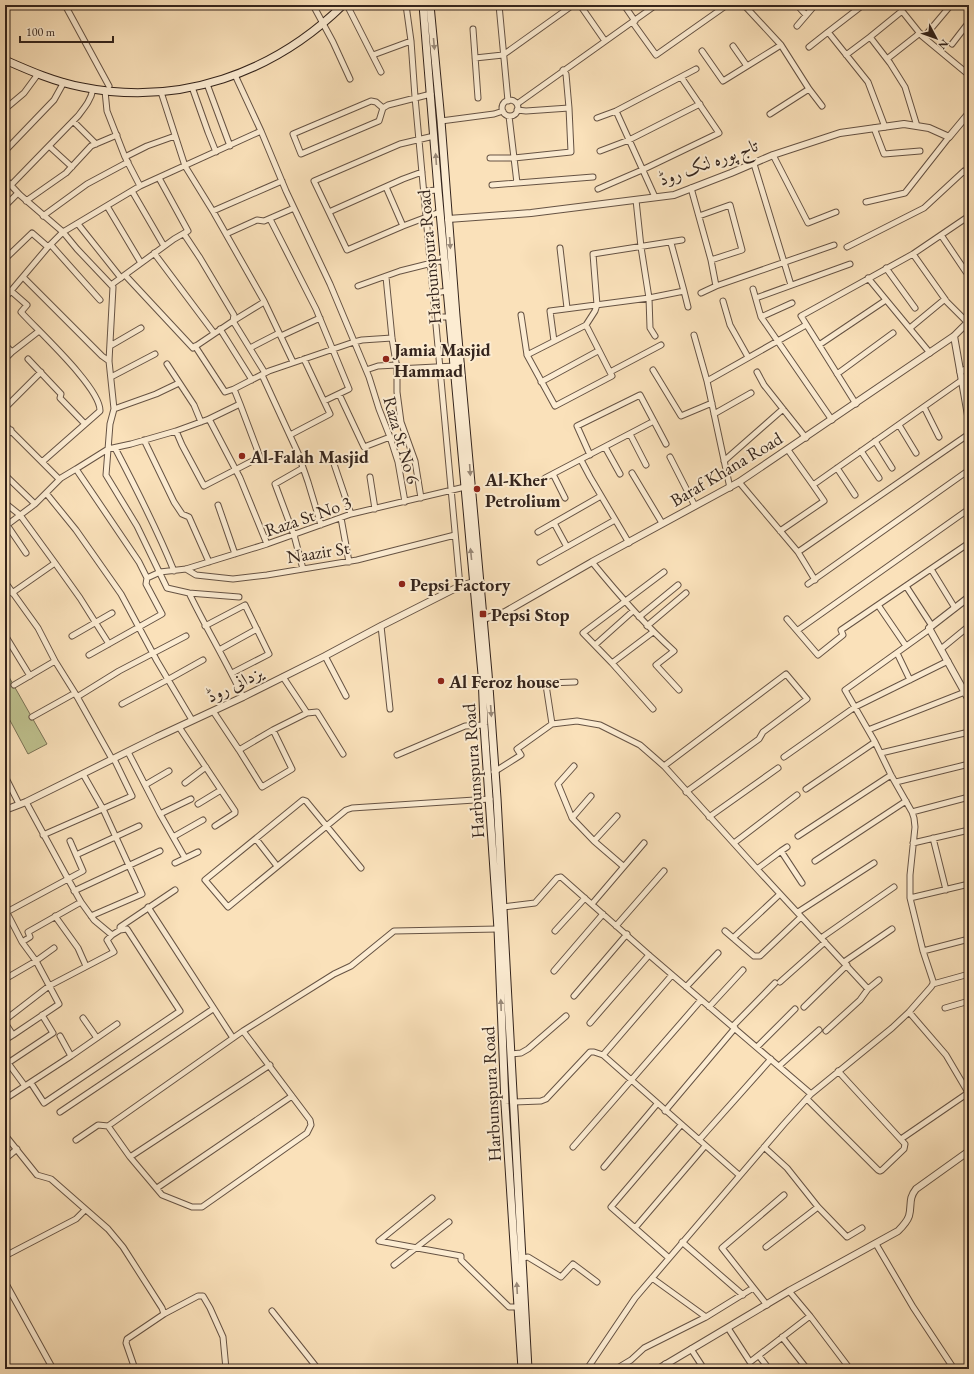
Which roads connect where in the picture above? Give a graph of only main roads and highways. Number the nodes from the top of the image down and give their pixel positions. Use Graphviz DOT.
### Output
graph roads {
  1 [pos="343,5"];
  2 [pos="423,5"];
  3 [pos="430,5"];
  4 [pos="5,60"];
  5 [pos="448,260"];
  6 [pos="464,439"];
  7 [pos="485,674"];
  8 [pos="501,929"];
  9 [pos="517,1156"];
  10 [pos="509,1157"];
  11 [pos="522,1369"];
  12 [pos="528,1369"];
  1 -- 4 [label="main road"];
  5 -- 2 [label="main road, Harbunspura Road, one-way"];
  3 -- 5 [label="main road, Harbunspura Road, one-way"];
  5 -- 6 [label="main road, Harbunspura Road"];
  5 -- 6 [label="main road, Harbunspura Road"];
  7 -- 6 [label="main road, Harbunspura Road, one-way"];
  6 -- 7 [label="main road, Harbunspura Road, one-way"];
  7 -- 8 [label="main road, Harbunspura Road, one-way"];
  7 -- 8 [label="main road, Harbunspura Road"];
  8 -- 9 [label="main road, Harbunspura Road"];
  10 -- 8 [label="main road, Harbunspura Road, one-way"];
  9 -- 10 [label="main road"];
  9 -- 12 [label="main road, Harbunspura Road"];
  11 -- 10 [label="main road, Harbunspura Road, one-way"];
}
